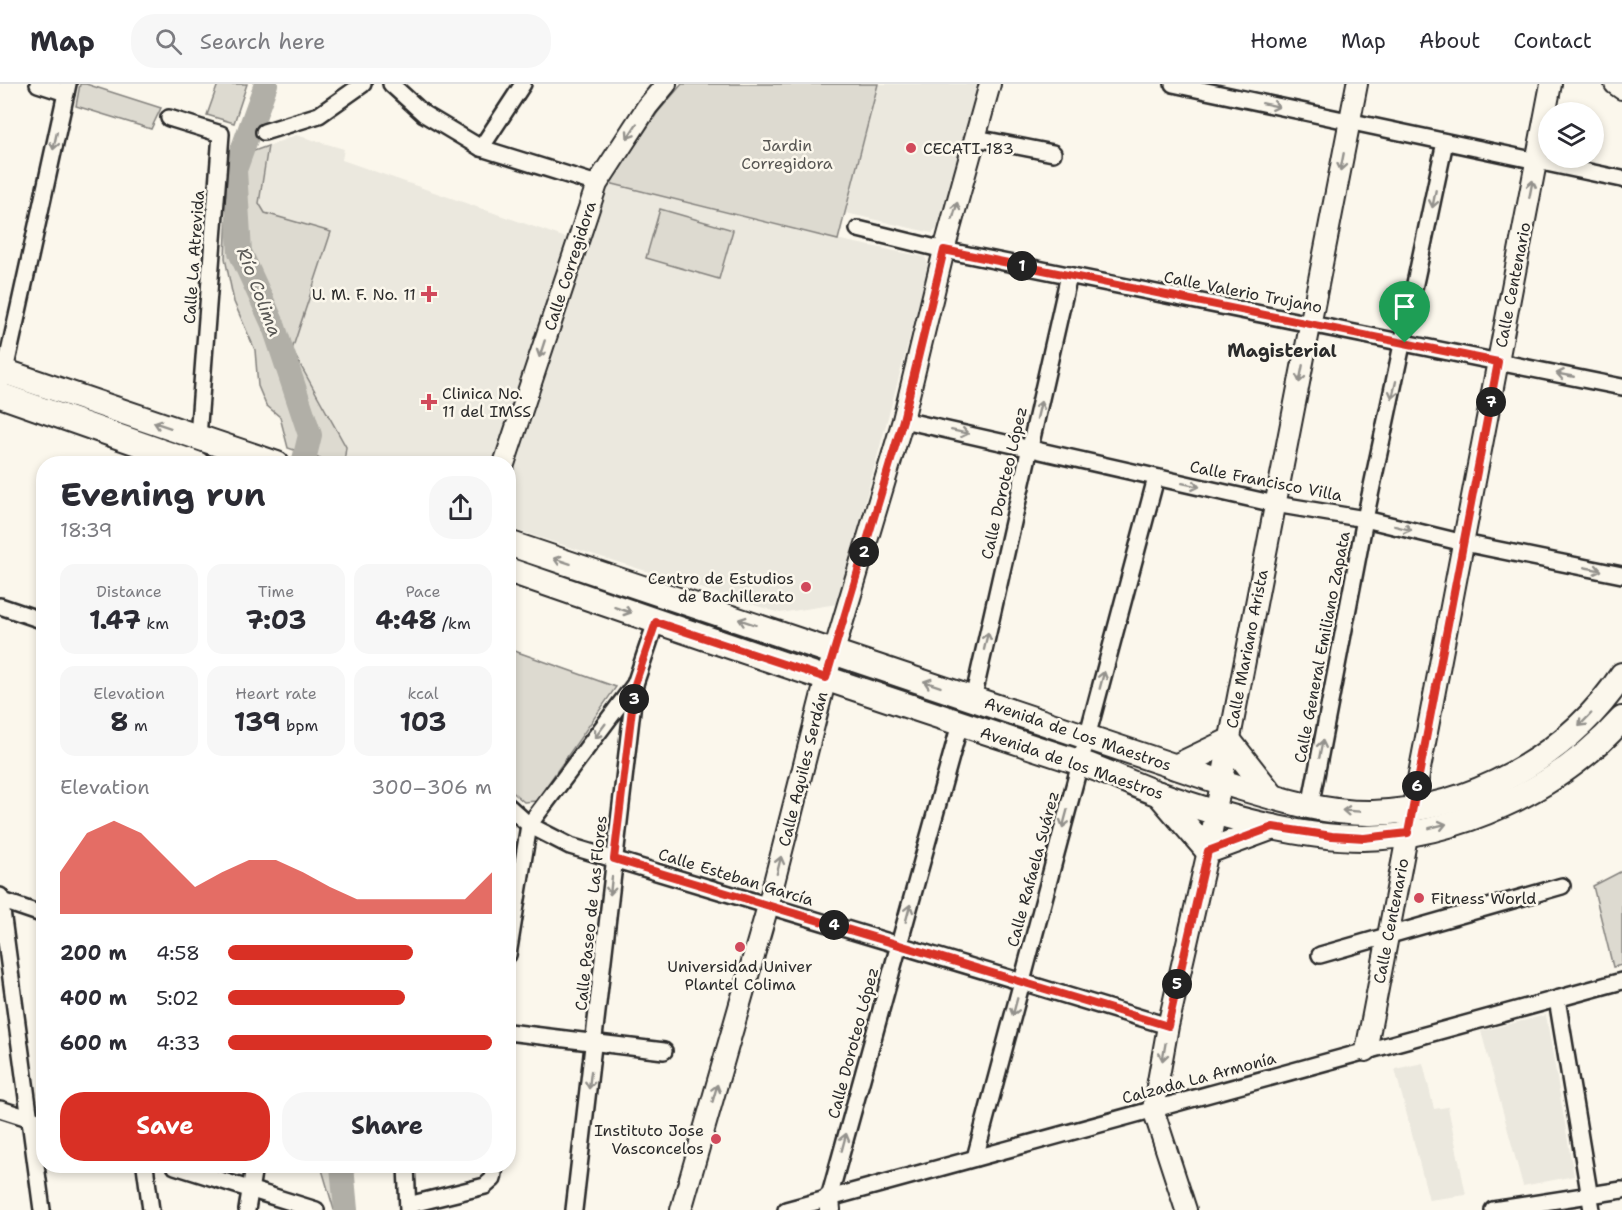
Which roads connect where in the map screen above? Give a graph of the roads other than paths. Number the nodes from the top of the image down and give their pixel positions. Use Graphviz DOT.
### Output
graph roads {
  1 [pos="38,84"];
  2 [pos="363,84"];
  3 [pos="391,84"];
  4 [pos="523,84"];
  5 [pos="666,84"];
  6 [pos="990,84"];
  7 [pos="1173,84"];
  8 [pos="1357,84"];
  9 [pos="1551,84"];
  10 [pos="1615,84"];
  11 [pos="67,89"];
  12 [pos="1622,89"];
  13 [pos="169,118"];
  14 [pos="1350,122"];
  15 [pos="264,132"];
  16 [pos="976,138"];
  17 [pos="1445,142"];
  18 [pos="481,148"];
  19 [pos="1053,153"];
  20 [pos="1536,161"];
  21 [pos="1622,179"];
  22 [pos="597,184"];
  23 [pos="858,229"];
  24 [pos="944,250"];
  25 [pos="1070,275"];
  26 [pos="1310,324"];
  27 [pos="1405,343"];
  28 [pos="1498,362"];
  29 [pos="1,382"];
  30 [pos="1622,387"];
  31 [pos="903,420"];
  32 [pos="198,437"];
  33 [pos="1030,447"];
  34 [pos="178,456"];
  35 [pos="254,456"];
  36 [pos="507,456"];
  37 [pos="1156,478"];
  38 [pos="1275,504"];
  39 [pos="1365,519"];
  40 [pos="1464,543"];
  41 [pos="516,546"];
  42 [pos="516,573"];
  43 [pos="1622,575"];
  44 [pos="0,606"];
  45 [pos="36,618"];
  46 [pos="656,622"];
  47 [pos="834,651"];
  48 [pos="1622,675"];
  49 [pos="826,678"];
  50 [pos="635,684"];
  51 [pos="973,699"];
  52 [pos="1622,719"];
  53 [pos="960,724"];
  54 [pos="1087,737"];
  55 [pos="1229,741"];
  56 [pos="1080,762"];
  57 [pos="1175,766"];
  58 [pos="1221,783"];
  59 [pos="1159,794"];
  60 [pos="1273,797"];
  61 [pos="1310,807"];
  62 [pos="1413,807"];
  63 [pos="1216,810"];
  64 [pos="516,814"];
  65 [pos="529,825"];
  66 [pos="1273,827"];
  67 [pos="1408,833"];
  68 [pos="1208,851"];
  69 [pos="614,859"];
  70 [pos="1562,886"];
  71 [pos="0,898"];
  72 [pos="516,905"];
  73 [pos="768,906"];
  74 [pos="36,912"];
  75 [pos="1389,934"];
  76 [pos="899,945"];
  77 [pos="1320,955"];
  78 [pos="1022,982"];
  79 [pos="1622,982"];
  80 [pos="1557,999"];
  81 [pos="1168,1026"];
  82 [pos="516,1033"];
  83 [pos="594,1042"];
  84 [pos="664,1051"];
  85 [pos="1366,1051"];
  86 [pos="0,1108"];
  87 [pos="1153,1109"];
  88 [pos="36,1114"];
  89 [pos="36,1120"];
  90 [pos="975,1158"];
  91 [pos="40,1173"];
  92 [pos="146,1173"];
  93 [pos="198,1173"];
  94 [pos="253,1173"];
  95 [pos="406,1173"];
  96 [pos="494,1173"];
  97 [pos="251,1189"];
  98 [pos="1622,1190"];
  99 [pos="1590,1202"];
  100 [pos="829,1204"];
  101 [pos="408,1207"];
  102 [pos="1515,1208"];
  103 [pos="42,1210"];
  104 [pos="151,1210"];
  105 [pos="248,1210"];
  106 [pos="316,1210"];
  107 [pos="574,1210"];
  108 [pos="681,1210"];
  109 [pos="786,1210"];
  110 [pos="1186,1210"];
  111 [pos="1493,1210"];
  1 -- 11 [label="street"];
  2 -- 15 [label="street"];
  3 -- 18 [label="street"];
  4 -- 18 [label="street"];
  5 -- 22 [label="street, Calle Corregidora, one-way"];
  6 -- 16 [label="street, Calle Aquiles Serdán"];
  7 -- 14 [label="street, one-way"];
  8 -- 14 [label="street, Calle Mariano Arista"];
  9 -- 20 [label="street, Calle Centenario"];
  10 -- 12 [label="street"];
  11 -- 29 [label="street, one-way"];
  13 -- 32 [label="street, Calle La Atrevida"];
  14 -- 17 [label="street"];
  14 -- 26 [label="street, Calle Mariano Arista, one-way"];
  16 -- 19 [label="street"];
  24 -- 16 [label="street, Calle Aquiles Serdán, one-way"];
  17 -- 20 [label="street"];
  17 -- 27 [label="street, Calle General Emiliano Zapata, one-way"];
  18 -- 22 [label="street"];
  20 -- 21 [label="street"];
  28 -- 20 [label="street, Calle Centenario, one-way"];
  22 -- 36 [label="street, Calle Corregidora, one-way"];
  23 -- 24 [label="street, Calle Valerio Trujano"];
  24 -- 25 [label="street, Calle Valerio Trujano"];
  24 -- 31 [label="street, Calle Aquiles Serdán"];
  25 -- 26 [label="street, Calle Valerio Trujano"];
  33 -- 25 [label="street, Calle Doroteo López, one-way"];
  26 -- 27 [label="street, Calle Valerio Trujano"];
  26 -- 38 [label="street, Calle Mariano Arista, one-way"];
  27 -- 28 [label="street, Calle Valerio Trujano"];
  27 -- 39 [label="street, Calle General Emiliano Zapata, one-way"];
  30 -- 28 [label="street, Calle Valerio Trujano, one-way"];
  28 -- 40 [label="street, Calle Centenario"];
  32 -- 29 [label="main road, one-way"];
  29 -- 34 [label="main road"];
  31 -- 33 [label="street, Calle Francisco Villa, one-way"];
  31 -- 47 [label="street, Calle Aquiles Serdán"];
  32 -- 35 [label="main road"];
  33 -- 37 [label="street, Calle Francisco Villa"];
  51 -- 33 [label="street, Calle Doroteo López, one-way"];
  37 -- 38 [label="street, Calle Francisco Villa, one-way"];
  54 -- 37 [label="street, one-way"];
  38 -- 39 [label="street, Calle Francisco Villa"];
  38 -- 55 [label="street, Calle Mariano Arista"];
  39 -- 40 [label="street, Calle Francisco Villa, one-way"];
  61 -- 39 [label="street, Calle General Emiliano Zapata, one-way"];
  40 -- 43 [label="street, Calle Francisco Villa, one-way"];
  40 -- 62 [label="street, Calle Centenario"];
  47 -- 41 [label="main road, Avenida de Los Maestros, one-way"];
  42 -- 46 [label="main road, Avenida de los Maestros, one-way"];
  44 -- 45 [label="street"];
  46 -- 49 [label="main road, Avenida de los Maestros"];
  46 -- 50 [label="street, Calle Paseo de Las Flores"];
  47 -- 49 [label="street, Calle Aquiles Serdán"];
  51 -- 47 [label="main road, Avenida de Los Maestros, one-way"];
  48 -- 62 [label="main road, Avenida de Los Maestros, one-way"];
  49 -- 53 [label="main road, Avenida de los Maestros"];
  73 -- 49 [label="street, Calle Aquiles Serdán, one-way"];
  50 -- 65 [label="street, one-way"];
  50 -- 69 [label="street, Calle Paseo de Las Flores"];
  51 -- 54 [label="main road, Avenida de Los Maestros"];
  67 -- 52 [label="main road, Avenida de los Maestros, one-way"];
  53 -- 56 [label="main road, Avenida de los Maestros"];
  76 -- 53 [label="street, Calle Doroteo López, one-way"];
  54 -- 56 [label="street, Calle Rafaela Suárez"];
  54 -- 57 [label="main road, Avenida de Los Maestros"];
  55 -- 57 [label="main road"];
  55 -- 58 [label="street, Calle Mariano Arista"];
  55 -- 60 [label="main road"];
  56 -- 59 [label="main road, Avenida de los Maestros"];
  56 -- 78 [label="street, Calle Rafaela Suárez, one-way"];
  57 -- 58 [label="main road, Avenida de Los Maestros"];
  58 -- 60 [label="main road, Avenida de Los Maestros"];
  58 -- 63 [label="street, Calle Mariano Arista"];
  59 -- 63 [label="main road, Avenida de los Maestros"];
  59 -- 68 [label="main road"];
  60 -- 61 [label="main road, Avenida de Los Maestros"];
  62 -- 61 [label="main road, Avenida de Los Maestros, one-way"];
  62 -- 67 [label="street, Calle Centenario"];
  63 -- 66 [label="main road, Avenida de los Maestros"];
  63 -- 68 [label="street, Calle Mariano Arista"];
  64 -- 65 [label="street, Calle Esteban García"];
  65 -- 69 [label="street, Calle Esteban García"];
  65 -- 72 [label="street"];
  66 -- 67 [label="main road, Avenida de los Maestros"];
  66 -- 68 [label="main road"];
  67 -- 75 [label="street, Calle Centenario"];
  68 -- 81 [label="street, Calle Mariano Arista"];
  69 -- 73 [label="street, Calle Esteban García"];
  69 -- 83 [label="street, Calle Paseo de Las Flores, one-way"];
  70 -- 75 [label="street"];
  71 -- 74 [label="street"];
  71 -- 88 [label="street"];
  73 -- 76 [label="street, Calle Esteban García"];
  108 -- 73 [label="street, Calle Aquiles Serdán, one-way"];
  75 -- 77 [label="street"];
  75 -- 85 [label="street, Calle Centenario"];
  76 -- 78 [label="street, Calle Esteban García"];
  100 -- 76 [label="street, Calle Doroteo López, one-way"];
  78 -- 81 [label="street, Calle Esteban García"];
  78 -- 90 [label="street, Calle Rafaela Suárez, one-way"];
  79 -- 80 [label="street, Calzada La Armonía"];
  80 -- 85 [label="street, Calzada La Armonía"];
  80 -- 99 [label="street"];
  81 -- 87 [label="street, Calle Mariano Arista, one-way"];
  82 -- 83 [label="street"];
  83 -- 84 [label="street"];
  83 -- 107 [label="street, Calle Paseo de Las Flores, one-way"];
  85 -- 87 [label="street, Calzada La Armonía"];
  86 -- 89 [label="street"];
  87 -- 90 [label="street, Calzada La Armonía"];
  87 -- 110 [label="street, Calle Mariano Arista"];
  90 -- 100 [label="street, Calzada La Armonía"];
  91 -- 103 [label="street"];
  92 -- 104 [label="street"];
  93 -- 97 [label="street"];
  94 -- 97 [label="street"];
  95 -- 101 [label="street"];
  96 -- 101 [label="street"];
  97 -- 105 [label="street"];
  97 -- 106 [label="street"];
  98 -- 99 [label="street"];
  99 -- 102 [label="street"];
  100 -- 109 [label="street, Calzada La Armonía"];
  102 -- 111 [label="street"];
}
